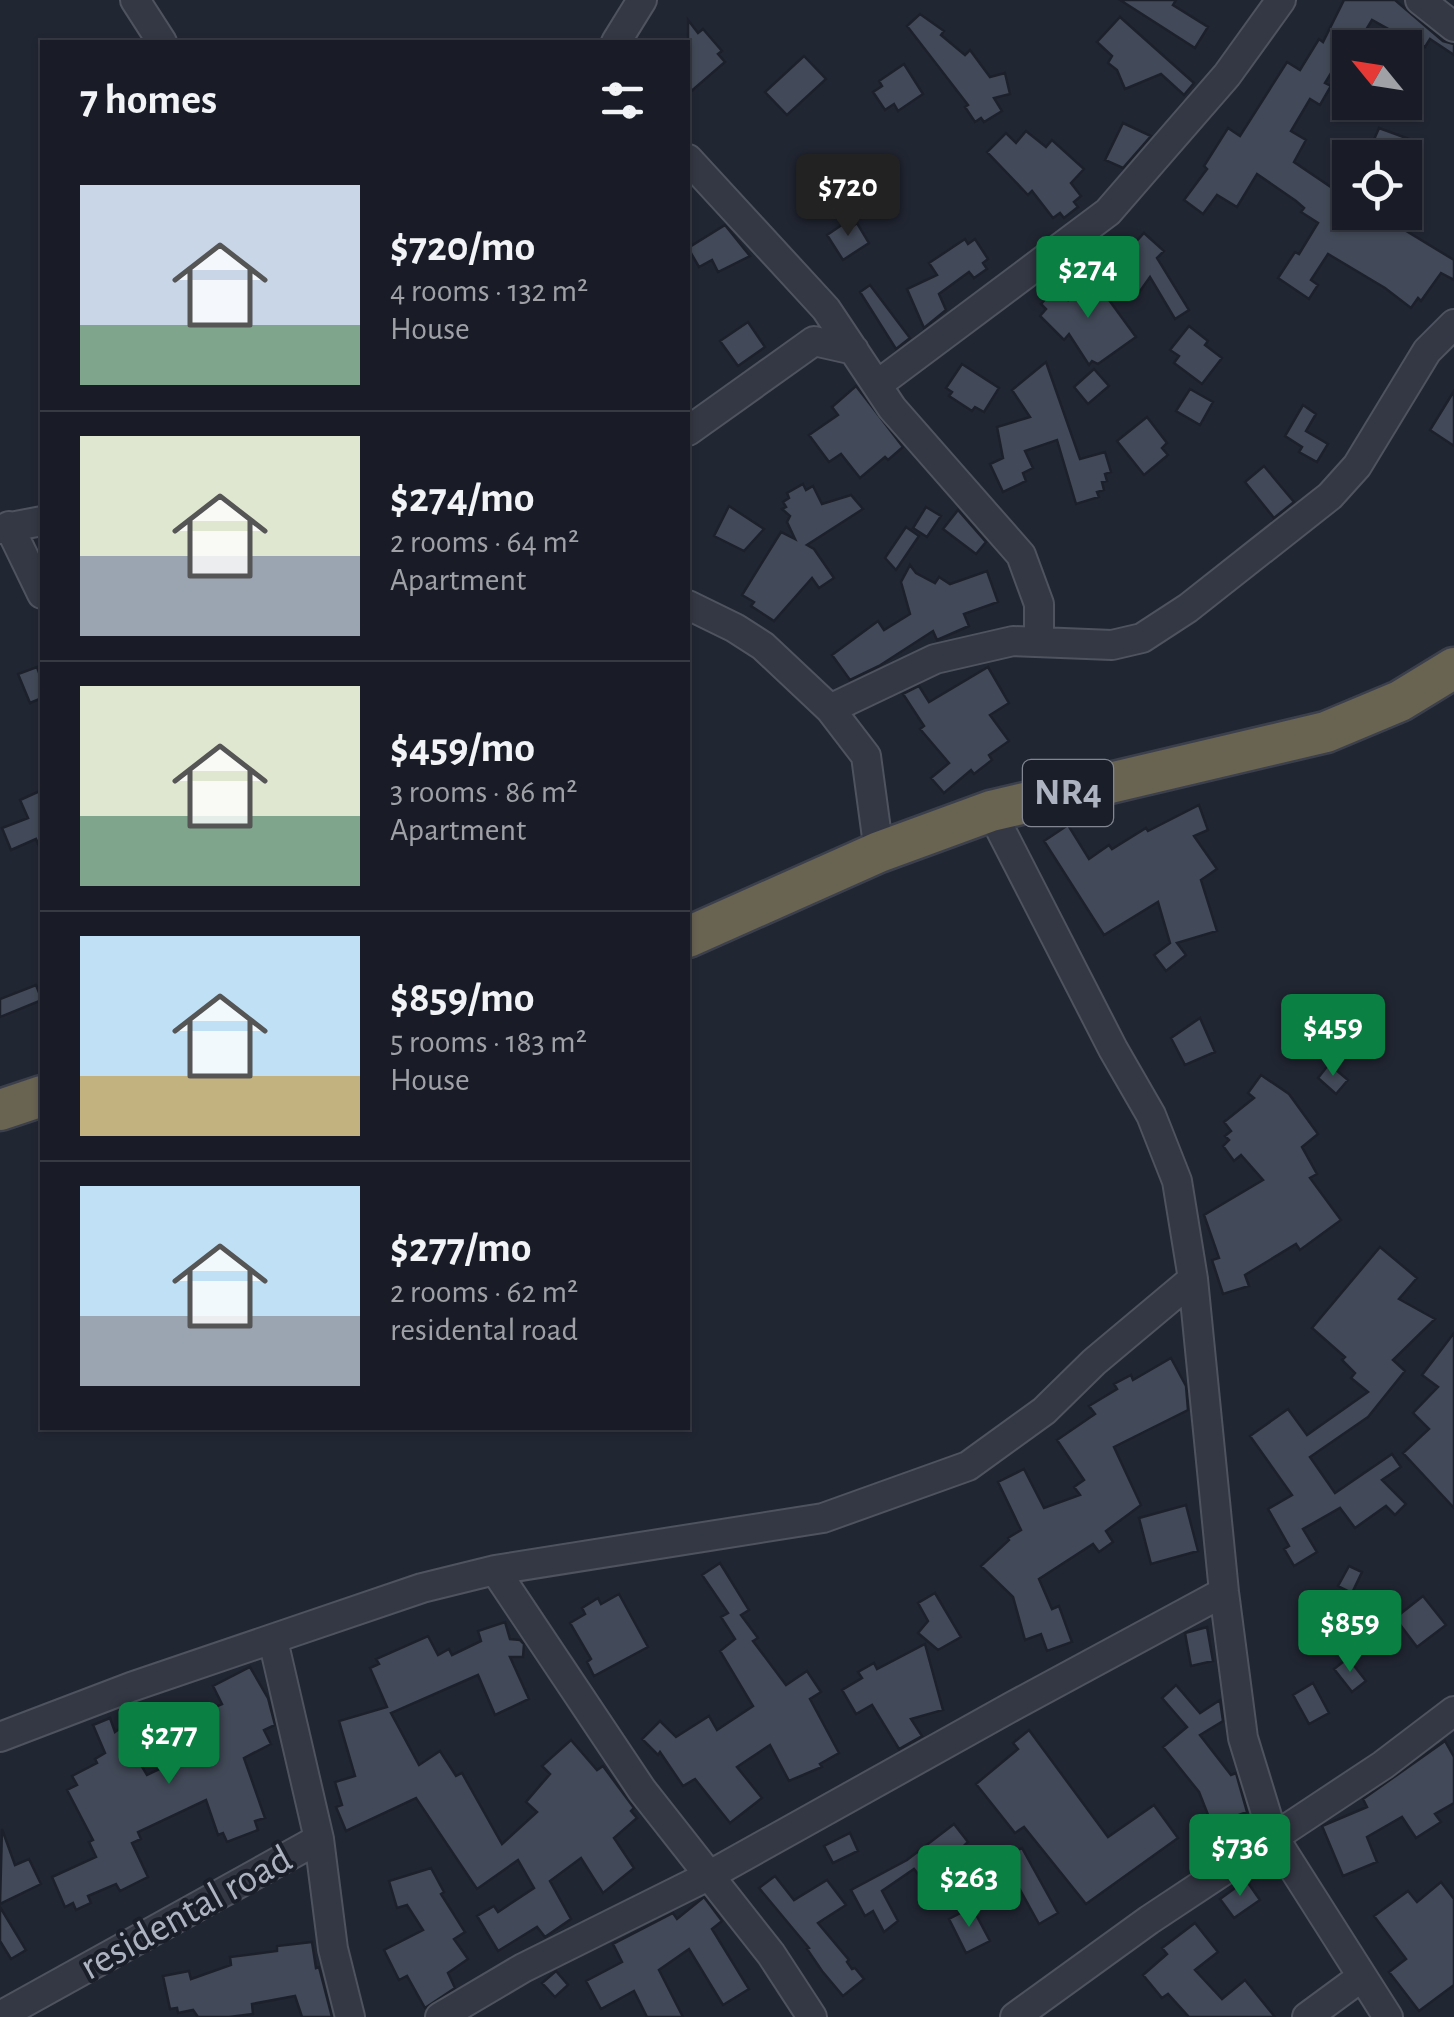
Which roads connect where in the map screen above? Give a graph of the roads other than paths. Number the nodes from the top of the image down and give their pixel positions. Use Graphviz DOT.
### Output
graph roads {
  1 [pos="135,0"];
  2 [pos="642,0"];
  3 [pos="1281,0"];
  4 [pos="1420,0"];
  5 [pos="1454,27"];
  6 [pos="161,40"];
  7 [pos="617,40"];
  8 [pos="690,161"];
  9 [pos="1450,324"];
  10 [pos="854,350"];
  11 [pos="877,385"];
  12 [pos="690,430"];
  13 [pos="40,520"];
  14 [pos="4,527"];
  15 [pos="40,590"];
  16 [pos="690,606"];
  17 [pos="1039,641"];
  18 [pos="1454,668"];
  19 [pos="830,708"];
  20 [pos="992,811"];
  21 [pos="879,852"];
  22 [pos="690,936"];
  23 [pos="40,1097"];
  24 [pos="0,1110"];
  25 [pos="1193,1279"];
  26 [pos="496,1570"];
  27 [pos="1224,1592"];
  28 [pos="274,1640"];
  29 [pos="1454,1711"];
  30 [pos="0,1737"];
  31 [pos="1273,1836"];
  32 [pos="319,1839"];
  33 [pos="710,1875"];
  34 [pos="1360,1978"];
  35 [pos="0,2016"];
  36 [pos="350,2017"];
  37 [pos="440,2017"];
  38 [pos="812,2017"];
  39 [pos="1014,2017"];
  40 [pos="1307,2017"];
  41 [pos="1388,2017"];
  1 -- 6 [label="street"];
  2 -- 7 [label="street"];
  3 -- 11 [label="street"];
  4 -- 5 [label="street"];
  8 -- 10 [label="street"];
  9 -- 17 [label="street"];
  10 -- 11 [label="street"];
  10 -- 12 [label="street"];
  11 -- 17 [label="street"];
  13 -- 14 [label="street"];
  14 -- 15 [label="street"];
  16 -- 19 [label="street"];
  17 -- 19 [label="street"];
  18 -- 20 [label="highway, NR4"];
  19 -- 21 [label="street"];
  20 -- 21 [label="highway, NR4"];
  20 -- 25 [label="street"];
  21 -- 22 [label="highway, NR4"];
  23 -- 24 [label="highway"];
  25 -- 26 [label="street"];
  25 -- 27 [label="street"];
  26 -- 28 [label="street"];
  26 -- 33 [label="street"];
  27 -- 31 [label="street"];
  27 -- 33 [label="street"];
  28 -- 30 [label="street"];
  28 -- 32 [label="street"];
  29 -- 31 [label="street"];
  31 -- 34 [label="street"];
  31 -- 39 [label="street"];
  32 -- 35 [label="street, residental road"];
  32 -- 36 [label="street"];
  33 -- 37 [label="street"];
  33 -- 38 [label="street"];
  34 -- 40 [label="street"];
  34 -- 41 [label="street"];
}
